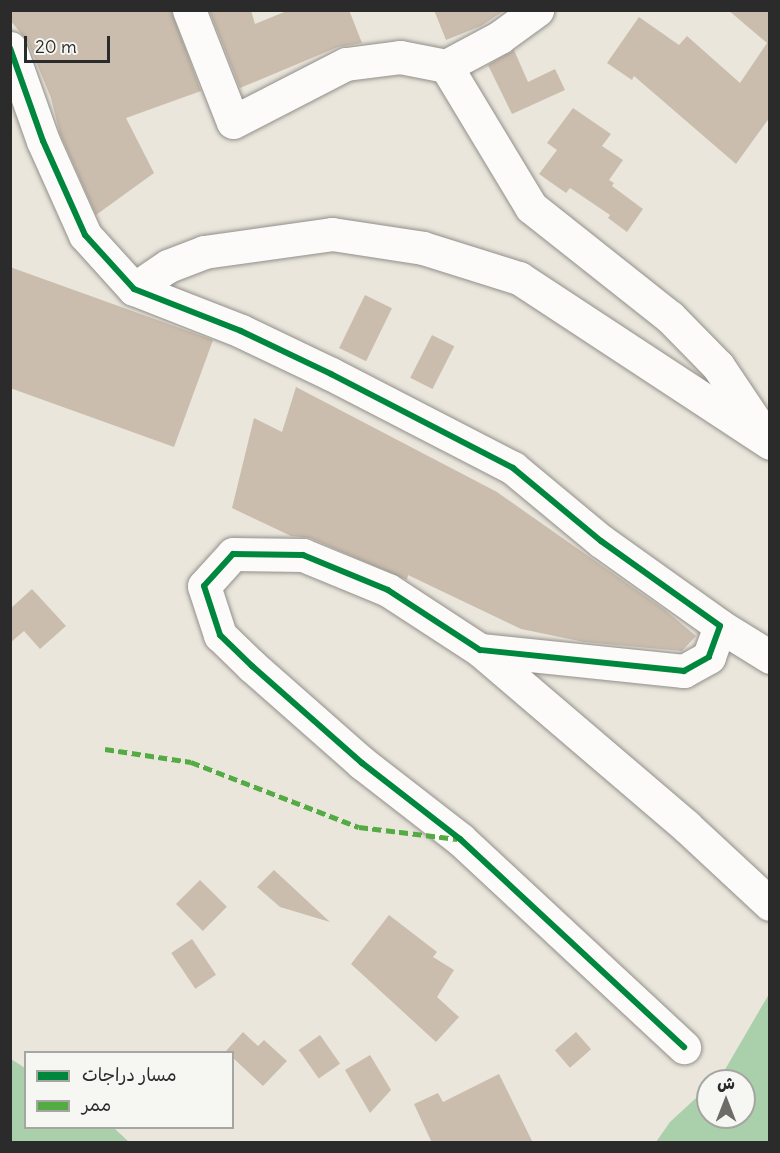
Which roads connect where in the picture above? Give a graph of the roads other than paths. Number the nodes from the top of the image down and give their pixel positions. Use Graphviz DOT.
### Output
graph roads {
  1 [pos="189,10"];
  2 [pos="537,10"];
  3 [pos="10,48"];
  4 [pos="446,66"];
  5 [pos="134,289"];
  6 [pos="770,442"];
  7 [pos="720,626"];
  8 [pos="480,650"];
  9 [pos="770,657"];
  10 [pos="770,904"];
  11 [pos="684,1047"];
  1 -- 4 [label="street"];
  2 -- 4 [label="street"];
  3 -- 5 [label="street"];
  4 -- 6 [label="street"];
  5 -- 6 [label="street"];
  5 -- 7 [label="street"];
  7 -- 8 [label="street"];
  7 -- 9 [label="street"];
  8 -- 10 [label="street"];
  8 -- 11 [label="street"];
}
